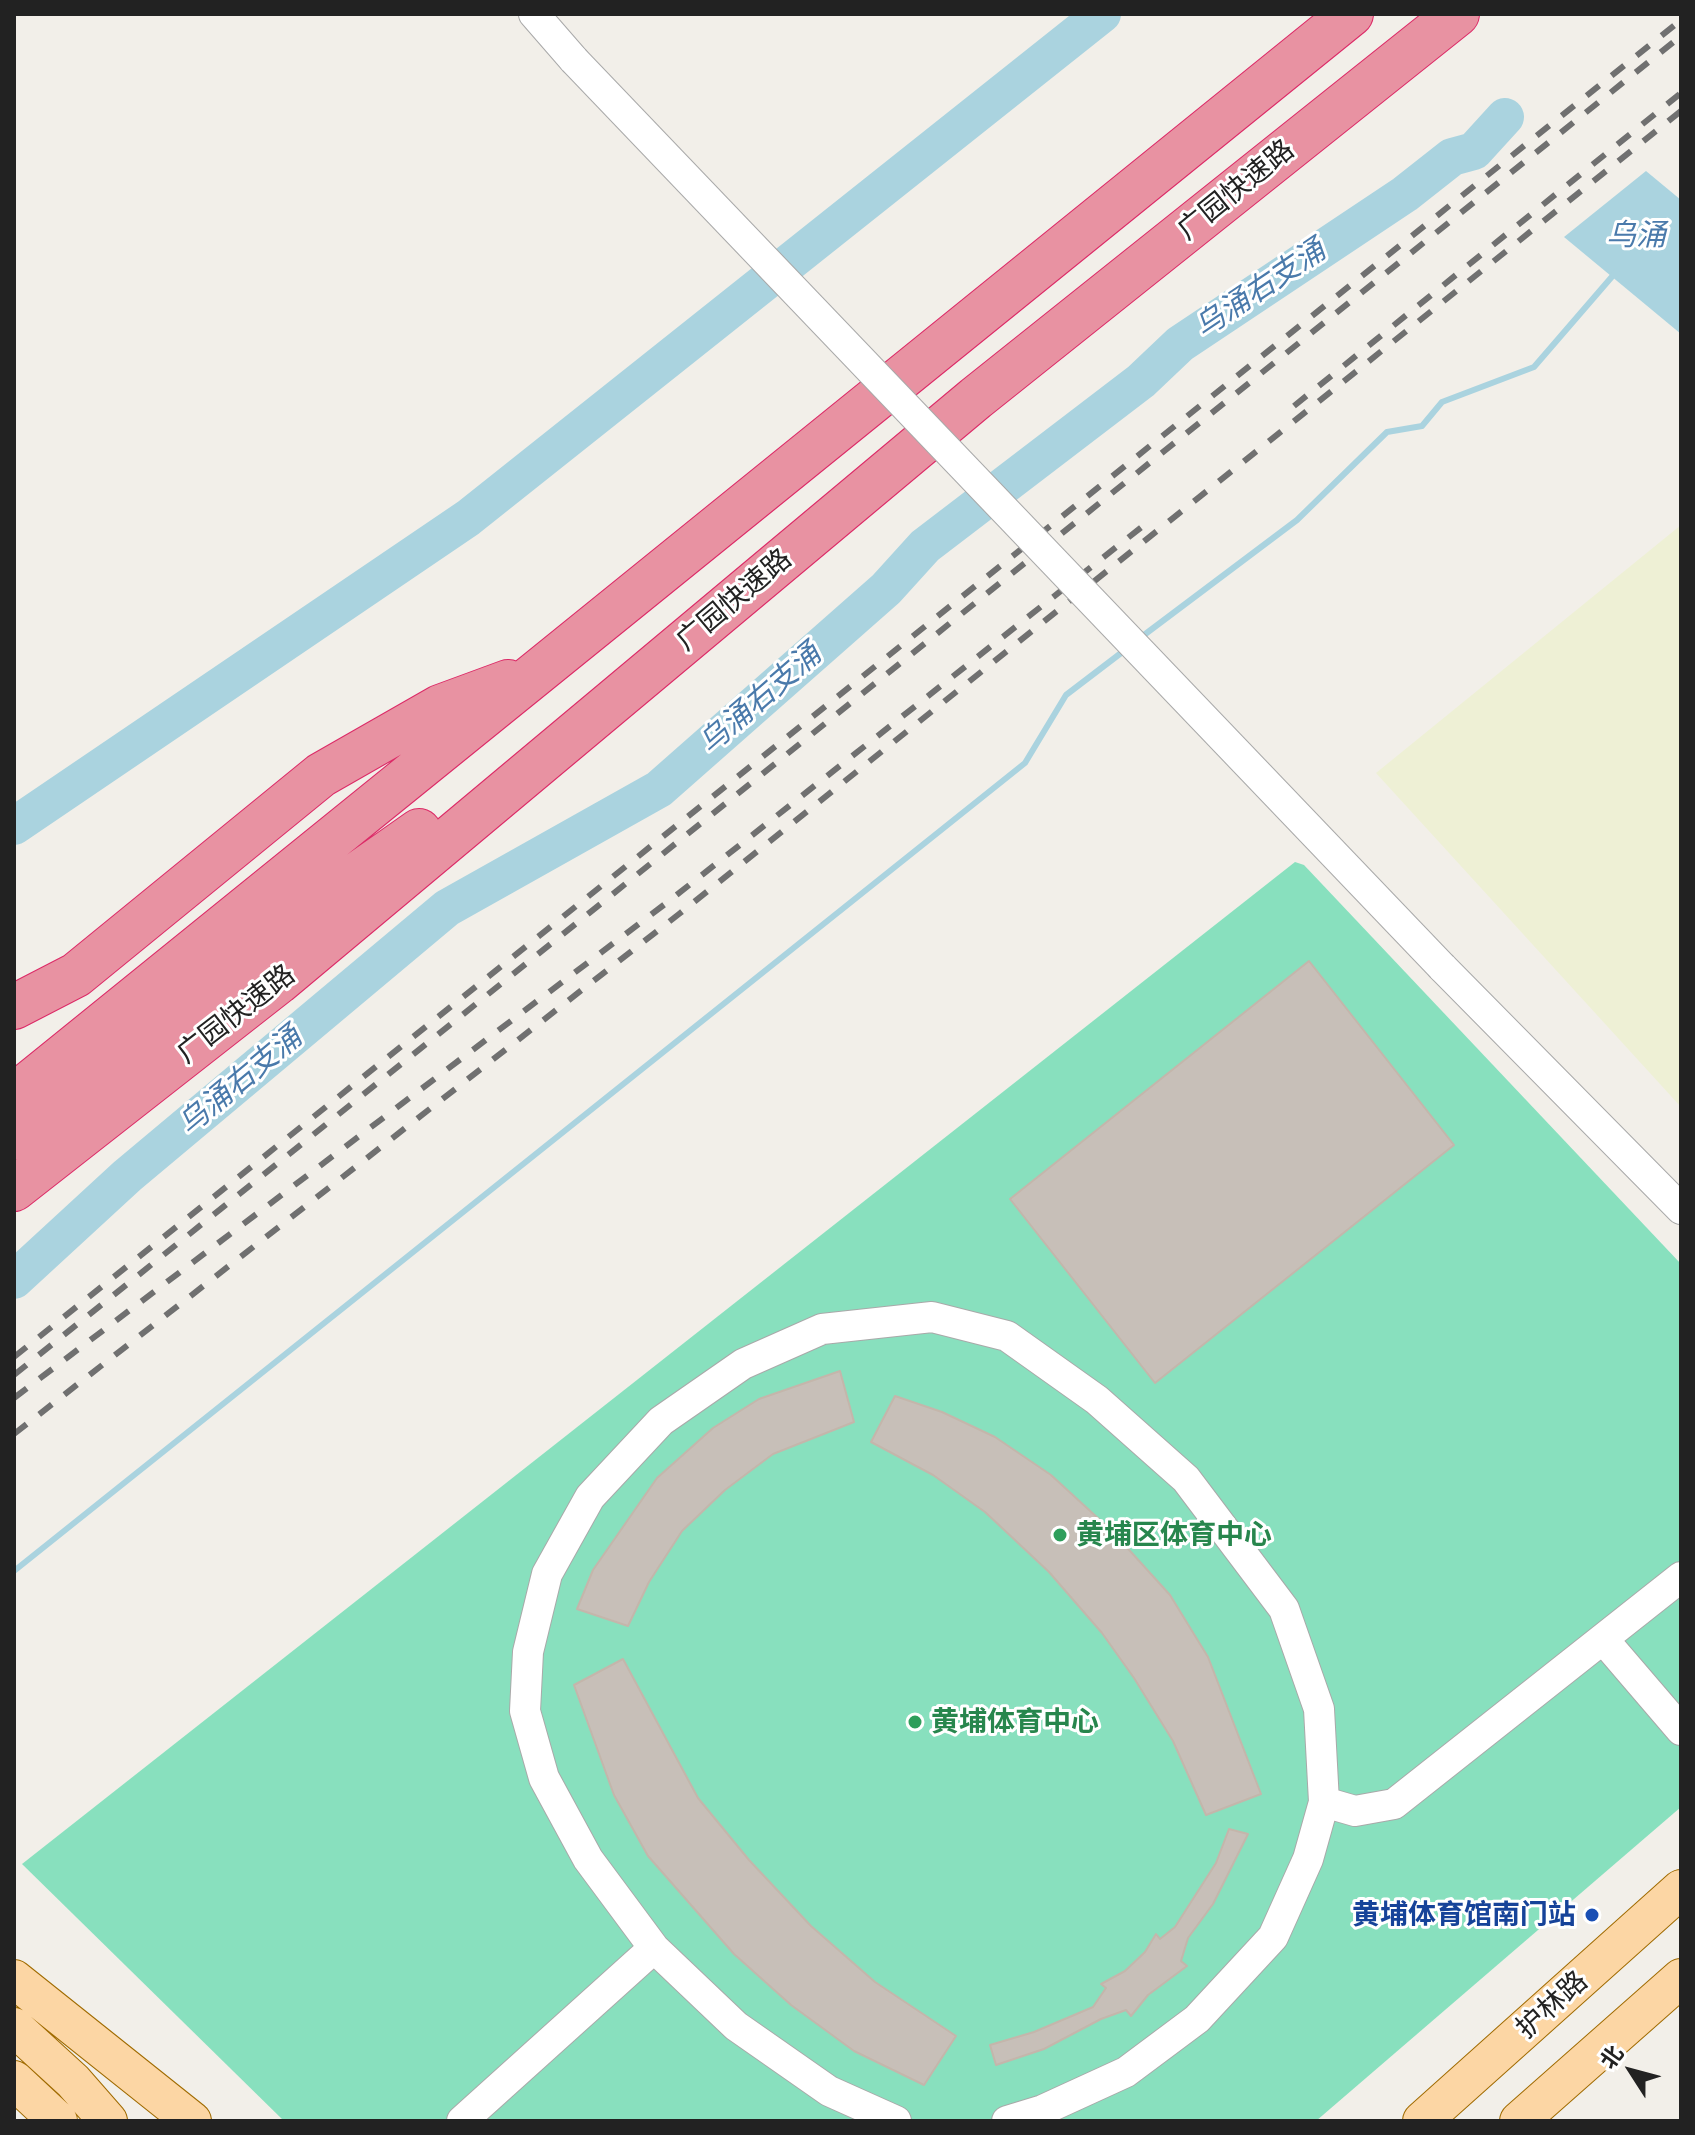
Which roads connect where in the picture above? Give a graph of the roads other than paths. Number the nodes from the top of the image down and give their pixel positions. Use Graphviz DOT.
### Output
graph roads {
  1 [pos="534,14"];
  2 [pos="1351,14"];
  3 [pos="1457,14"];
  4 [pos="540,670"];
  5 [pos="626,690"];
  6 [pos="14,1007"];
  7 [pos="80,1043"];
  8 [pos="14,1077"];
  9 [pos="14,1096"];
  10 [pos="14,1137"];
  11 [pos="14,1189"];
  12 [pos="1681,1209"];
  13 [pos="1681,1577"];
  14 [pos="1603,1639"];
  15 [pos="1681,1730"];
  16 [pos="1324,1802"];
  17 [pos="1681,1889"];
  18 [pos="654,1948"];
  19 [pos="1681,1978"];
  20 [pos="14,1979"];
  21 [pos="14,2027"];
  22 [pos="14,2080"];
  23 [pos="73,2081"];
  24 [pos="52,2117"];
  25 [pos="108,2121"];
  26 [pos="131,2121"];
  27 [pos="192,2121"];
  28 [pos="462,2121"];
  29 [pos="896,2121"];
  30 [pos="1007,2121"];
  31 [pos="1422,2121"];
  32 [pos="1519,2121"];
  1 -- 12 [label="street, bridge"];
  2 -- 4 [label="highway"];
  3 -- 5 [label="highway, 广园快速路"];
  4 -- 6 [label="highway"];
  4 -- 7 [label="highway"];
  5 -- 10 [label="highway"];
  5 -- 11 [label="highway, 广园快速路"];
  7 -- 8 [label="highway"];
  7 -- 9 [label="highway"];
  13 -- 14 [label="street"];
  14 -- 15 [label="street"];
  14 -- 16 [label="street"];
  16 -- 18 [label="street"];
  16 -- 30 [label="street"];
  17 -- 31 [label="main road, 护林路"];
  18 -- 28 [label="street"];
  18 -- 29 [label="street"];
  19 -- 32 [label="main road"];
  20 -- 27 [label="main road"];
  21 -- 23 [label="main road"];
  22 -- 24 [label="main road"];
  23 -- 25 [label="main road"];
  23 -- 26 [label="main road"];
}
